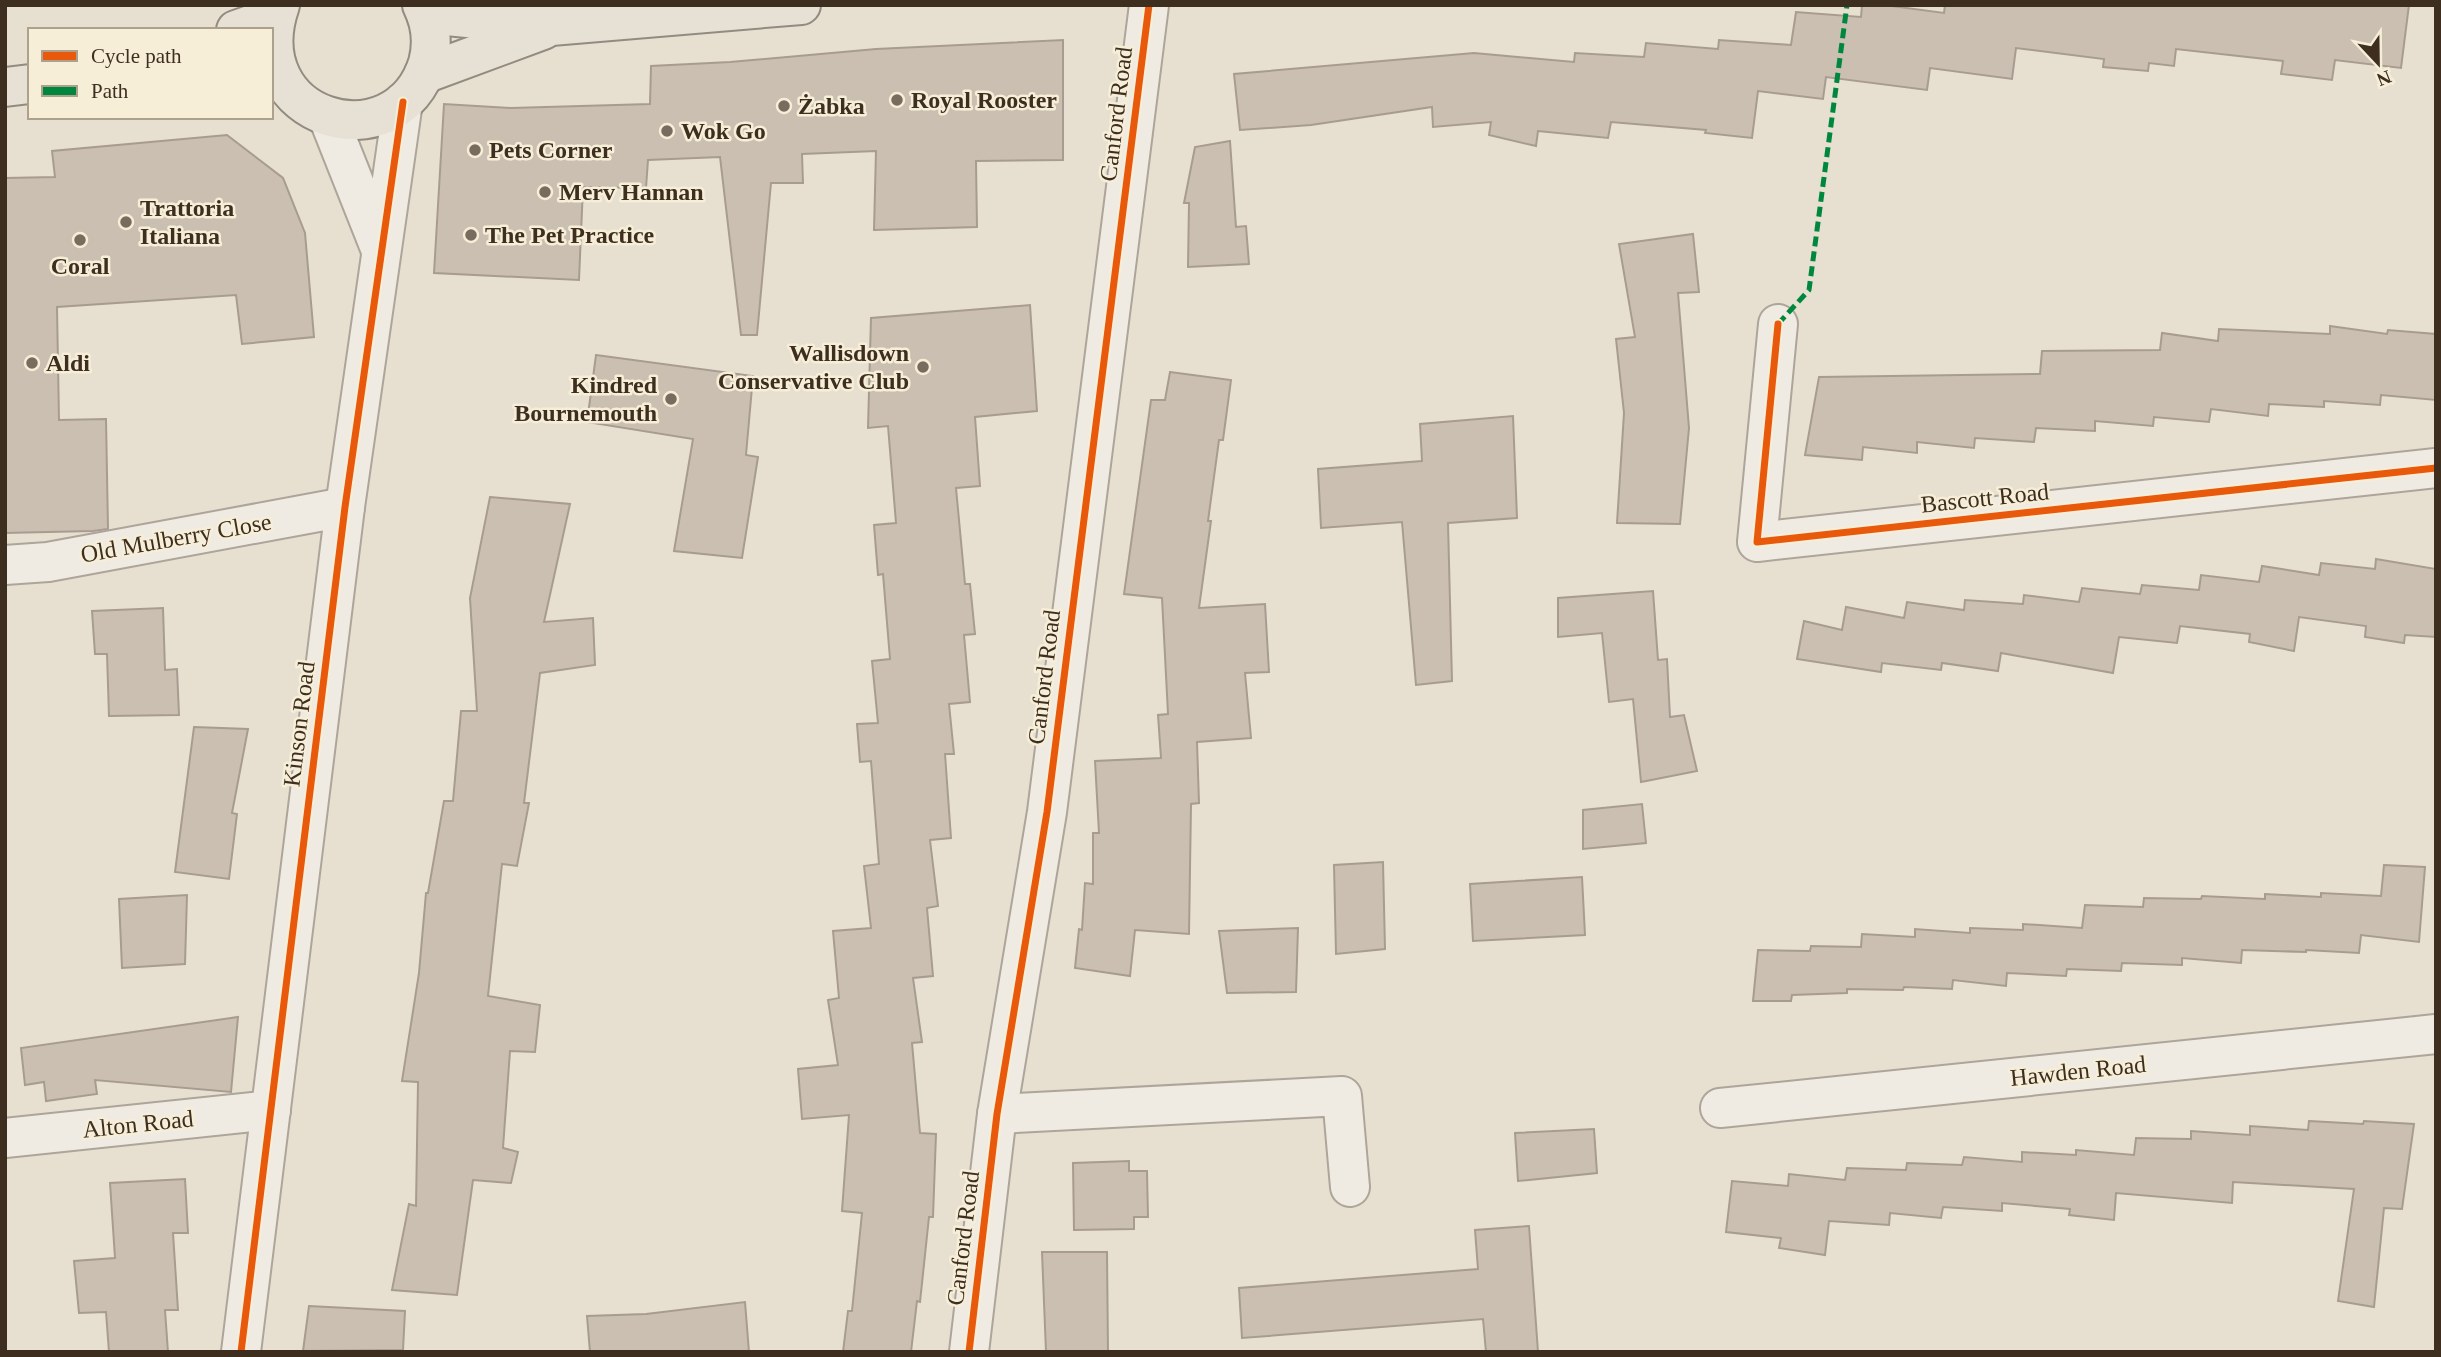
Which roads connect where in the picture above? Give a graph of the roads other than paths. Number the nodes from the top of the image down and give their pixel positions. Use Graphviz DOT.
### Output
graph roads {
  1 [pos="801,5"];
  2 [pos="1149,5"];
  3 [pos="424,9"];
  4 [pos="278,11"];
  5 [pos="551,26"];
  6 [pos="240,28"];
  7 [pos="273,34"];
  8 [pos="273,49"];
  9 [pos="28,85"];
  10 [pos="5,87"];
  11 [pos="414,88"];
  12 [pos="298,104"];
  13 [pos="381,250"];
  14 [pos="1778,324"];
  15 [pos="2436,468"];
  16 [pos="345,507"];
  17 [pos="5,565"];
  18 [pos="2436,1034"];
  19 [pos="1720,1108"];
  20 [pos="271,1110"];
  21 [pos="997,1114"];
  22 [pos="5,1138"];
  23 [pos="1350,1187"];
  24 [pos="241,1352"];
  25 [pos="969,1352"];
  1 -- 5 [label="main road"];
  2 -- 21 [label="street, Canford Road"];
  3 -- 5 [label="main road"];
  3 -- 11 [label="main road"];
  4 -- 6 [label="main road"];
  4 -- 7 [label="main road"];
  5 -- 11 [label="main road"];
  8 -- 12 [label="main road"];
  9 -- 10 [label="main road"];
  11 -- 12 [label="main road"];
  11 -- 13 [label="street, Kinson Road"];
  12 -- 13 [label="street, Kinson Road"];
  13 -- 16 [label="street, Kinson Road"];
  14 -- 15 [label="street, Bascott Road"];
  16 -- 17 [label="street, Old Mulberry Close"];
  16 -- 20 [label="street, Kinson Road"];
  18 -- 19 [label="street, Hawden Road"];
  20 -- 22 [label="street, Alton Road"];
  20 -- 24 [label="street, Kinson Road"];
  21 -- 23 [label="street"];
  21 -- 25 [label="street, Canford Road"];
}
